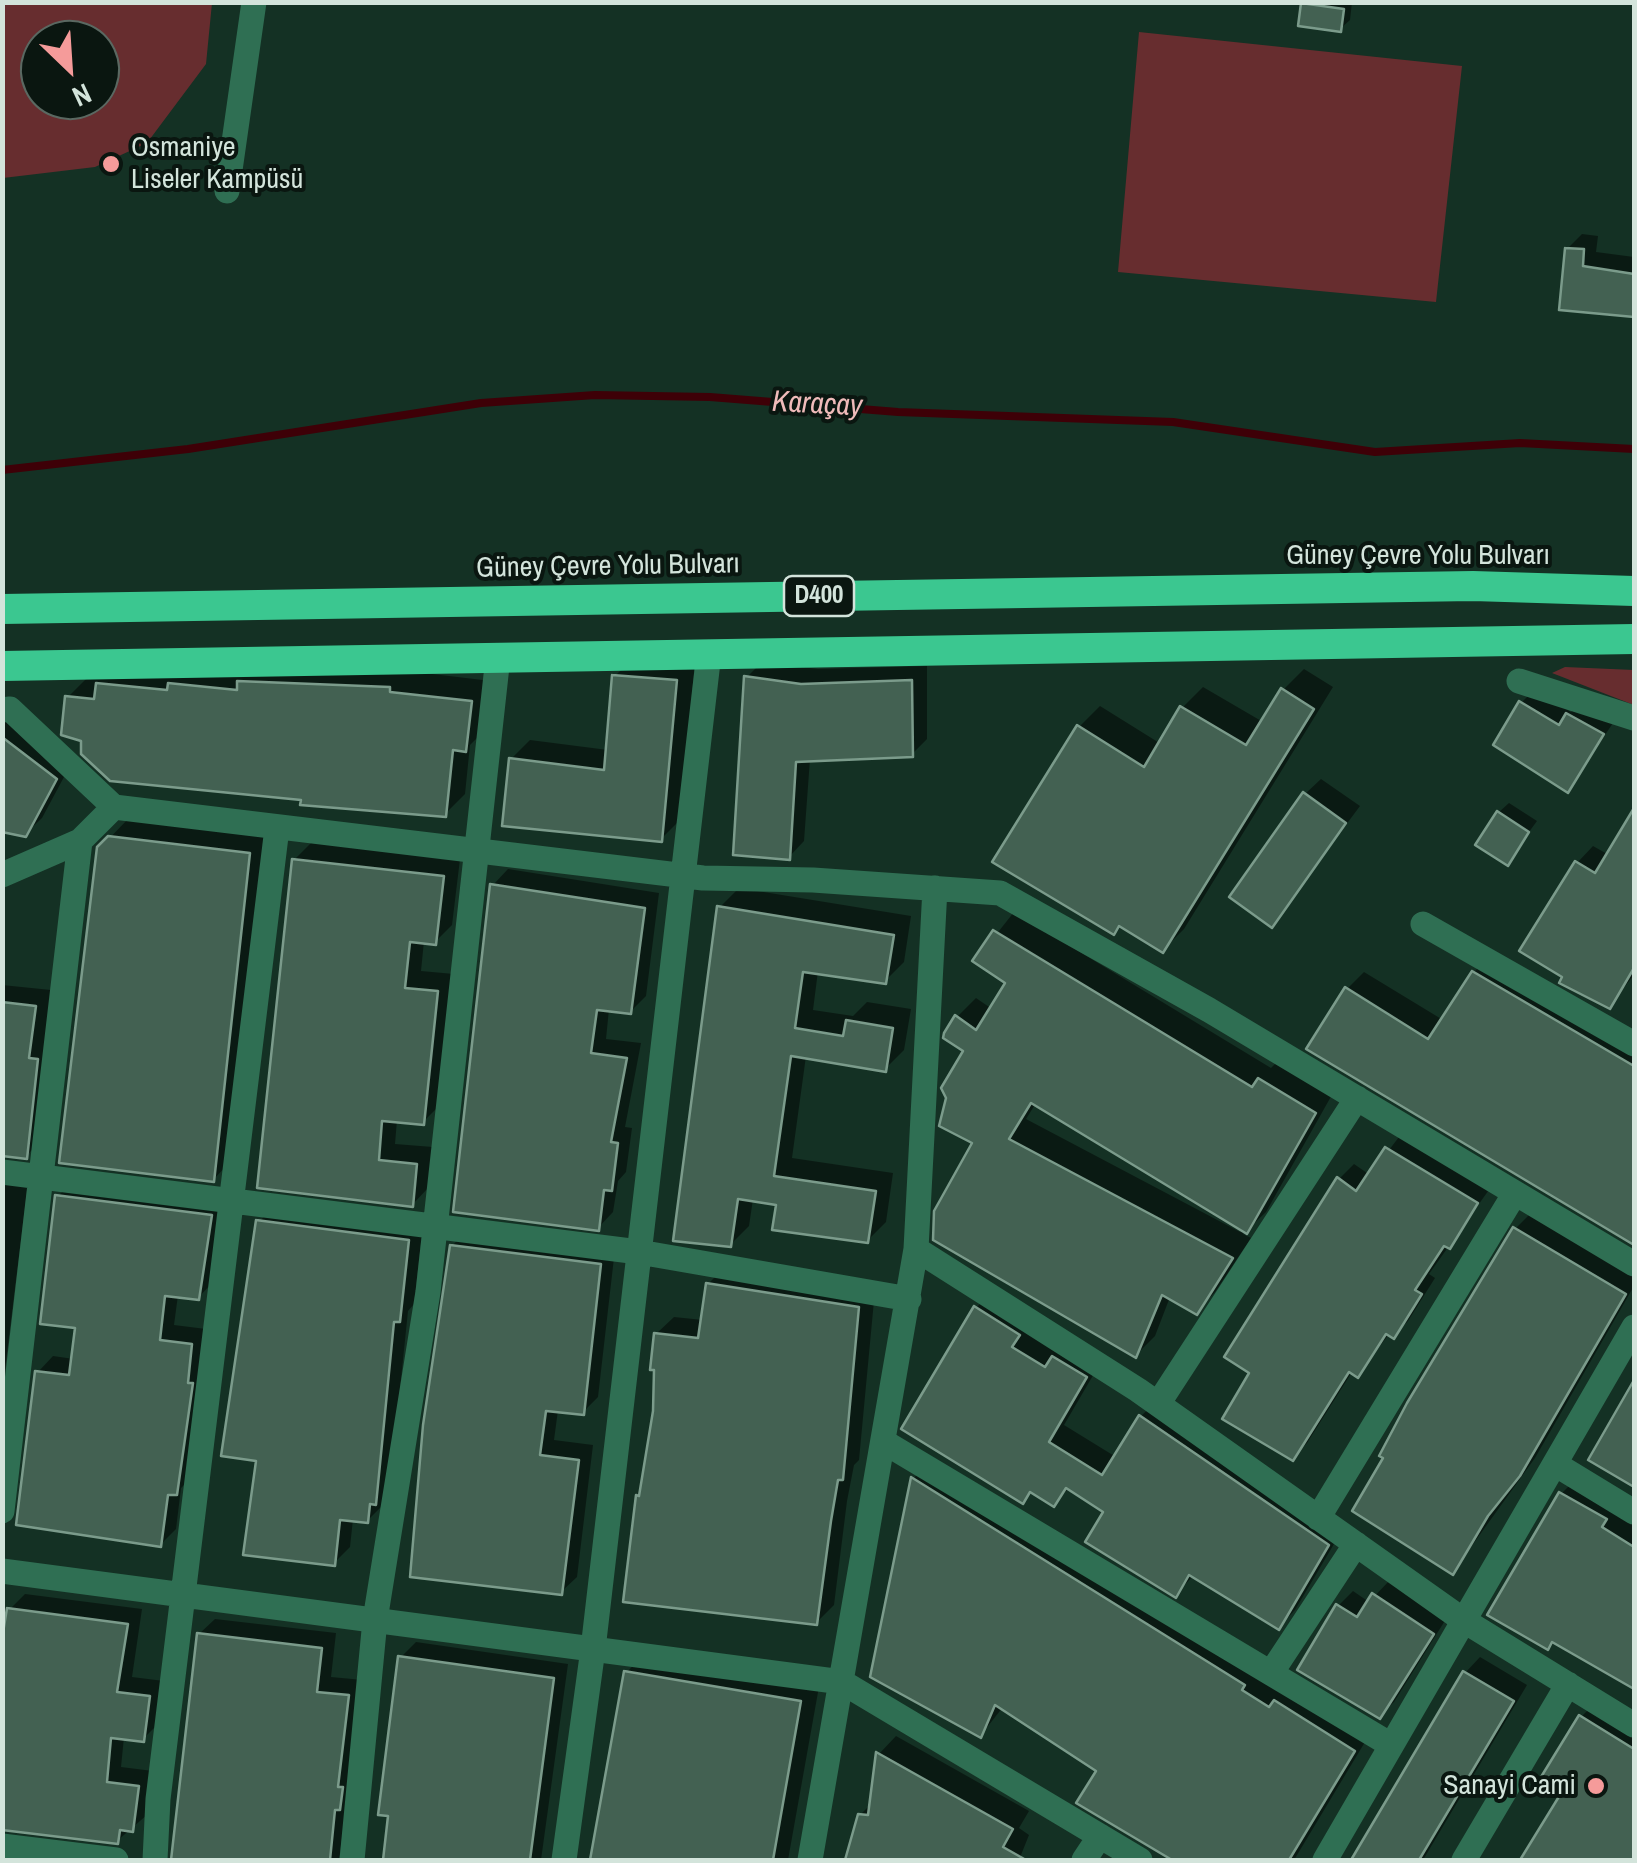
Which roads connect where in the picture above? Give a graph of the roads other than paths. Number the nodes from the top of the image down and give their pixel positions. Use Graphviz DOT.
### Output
graph roads {
  1 [pos="254,2"];
  2 [pos="226,191"];
  3 [pos="1634,590"];
  4 [pos="2,609"];
  5 [pos="1634,639"];
  6 [pos="708,654"];
  7 [pos="498,657"];
  8 [pos="2,666"];
  9 [pos="1519,681"];
  10 [pos="2,710"];
  11 [pos="1634,718"];
  12 [pos="114,806"];
  13 [pos="277,828"];
  14 [pos="80,842"];
  15 [pos="477,852"];
  16 [pos="2,875"];
  17 [pos="679,876"];
  18 [pos="935,888"];
  19 [pos="1424,924"];
  20 [pos="1633,1041"];
  21 [pos="1357,1098"];
  22 [pos="2,1172"];
  23 [pos="38,1177"];
  24 [pos="1515,1193"];
  25 [pos="229,1201"];
  26 [pos="434,1225"];
  27 [pos="916,1249"];
  28 [pos="638,1252"];
  29 [pos="1634,1264"];
  30 [pos="909,1299"];
  31 [pos="1634,1326"];
  32 [pos="1158,1404"];
  33 [pos="884,1442"];
  34 [pos="1555,1464"];
  35 [pos="2,1511"];
  36 [pos="1634,1512"];
  37 [pos="1318,1518"];
  38 [pos="1356,1544"];
  39 [pos="2,1571"];
  40 [pos="182,1595"];
  41 [pos="375,1620"];
  42 [pos="1463,1620"];
  43 [pos="594,1649"];
  44 [pos="1270,1672"];
  45 [pos="842,1682"];
  46 [pos="1568,1684"];
  47 [pos="1634,1725"];
  48 [pos="1392,1745"];
  49 [pos="1100,1836"];
  50 [pos="2,1846"];
  51 [pos="116,1860"];
  52 [pos="155,1860"];
  53 [pos="352,1860"];
  54 [pos="564,1860"];
  55 [pos="810,1860"];
  56 [pos="1084,1860"];
  57 [pos="1140,1860"];
  58 [pos="1325,1860"];
  59 [pos="1464,1860"];
  1 -- 2 [label="street"];
  3 -- 4 [label="highway, Güney Çevre Yolu Bulvarı / D400"];
  5 -- 6 [label="highway, D400"];
  6 -- 7 [label="highway, D400"];
  6 -- 17 [label="street"];
  7 -- 8 [label="highway, D400"];
  7 -- 15 [label="street"];
  9 -- 11 [label="street"];
  10 -- 12 [label="street"];
  12 -- 13 [label="street"];
  12 -- 14 [label="street"];
  13 -- 15 [label="street"];
  13 -- 25 [label="street"];
  14 -- 16 [label="street"];
  14 -- 23 [label="street"];
  15 -- 17 [label="street"];
  15 -- 26 [label="street"];
  17 -- 18 [label="street"];
  17 -- 28 [label="street"];
  18 -- 21 [label="street"];
  18 -- 27 [label="street"];
  19 -- 20 [label="street"];
  21 -- 24 [label="street"];
  21 -- 32 [label="street"];
  22 -- 23 [label="street"];
  23 -- 25 [label="street"];
  23 -- 35 [label="street"];
  24 -- 29 [label="street"];
  24 -- 37 [label="street"];
  25 -- 26 [label="street"];
  25 -- 40 [label="street"];
  26 -- 28 [label="street"];
  26 -- 41 [label="street"];
  27 -- 30 [label="street"];
  27 -- 32 [label="street"];
  28 -- 30 [label="street"];
  28 -- 43 [label="street"];
  30 -- 33 [label="street"];
  31 -- 34 [label="street"];
  32 -- 37 [label="street"];
  33 -- 44 [label="street"];
  33 -- 45 [label="street"];
  34 -- 36 [label="street"];
  34 -- 42 [label="street"];
  37 -- 38 [label="street"];
  38 -- 42 [label="street"];
  38 -- 44 [label="street"];
  39 -- 40 [label="street"];
  40 -- 41 [label="street"];
  40 -- 52 [label="street"];
  41 -- 43 [label="street"];
  41 -- 53 [label="street"];
  42 -- 46 [label="street"];
  42 -- 48 [label="street"];
  43 -- 45 [label="street"];
  43 -- 54 [label="street"];
  44 -- 48 [label="street"];
  45 -- 49 [label="street"];
  45 -- 55 [label="street"];
  46 -- 47 [label="street"];
  46 -- 59 [label="street"];
  48 -- 58 [label="street"];
  49 -- 56 [label="street"];
  49 -- 57 [label="street"];
  50 -- 51 [label="street"];
}
